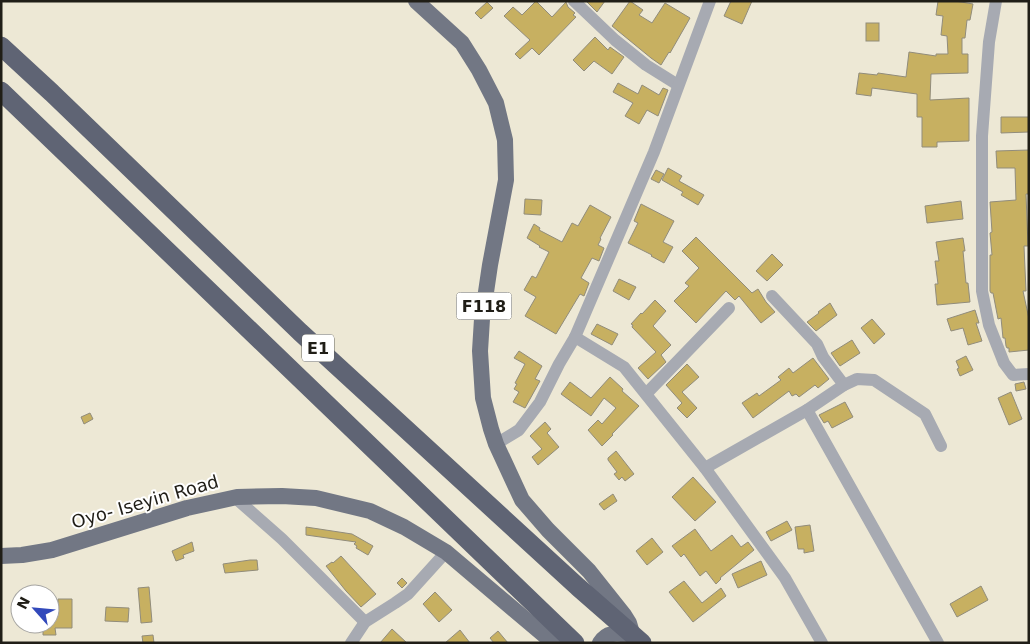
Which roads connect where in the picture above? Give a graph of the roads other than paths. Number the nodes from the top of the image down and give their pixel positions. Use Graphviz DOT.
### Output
graph roads {
  1 [pos="416,1"];
  2 [pos="574,1"];
  3 [pos="710,1"];
  4 [pos="996,1"];
  5 [pos="1,46"];
  6 [pos="678,85"];
  7 [pos="1,90"];
  8 [pos="772,296"];
  9 [pos="729,308"];
  10 [pos="575,337"];
  11 [pos="1029,374"];
  12 [pos="844,385"];
  13 [pos="646,394"];
  14 [pos="807,410"];
  15 [pos="496,444"];
  16 [pos="941,446"];
  17 [pos="705,468"];
  18 [pos="240,502"];
  19 [pos="446,552"];
  20 [pos="1,556"];
  21 [pos="365,622"];
  22 [pos="621,633"];
  23 [pos="351,643"];
  24 [pos="556,643"];
  25 [pos="575,643"];
  26 [pos="822,643"];
  27 [pos="938,643"];
  1 -- 15 [label="main road, F118"];
  2 -- 6 [label="street"];
  3 -- 6 [label="street"];
  4 -- 11 [label="street"];
  5 -- 22 [label="highway, E1"];
  6 -- 10 [label="street"];
  7 -- 25 [label="highway, E1"];
  8 -- 12 [label="street"];
  9 -- 13 [label="street"];
  10 -- 13 [label="street"];
  10 -- 15 [label="street"];
  12 -- 14 [label="street"];
  12 -- 16 [label="street"];
  13 -- 17 [label="street"];
  14 -- 17 [label="street"];
  14 -- 27 [label="street"];
  15 -- 22 [label="main road, F118"];
  17 -- 26 [label="street"];
  18 -- 21 [label="street"];
  19 -- 20 [label="main road, Oyo- Iseyin Road"];
  19 -- 21 [label="street"];
  19 -- 24 [label="main road, Oyo- Iseyin Road"];
  21 -- 23 [label="street"];
}
